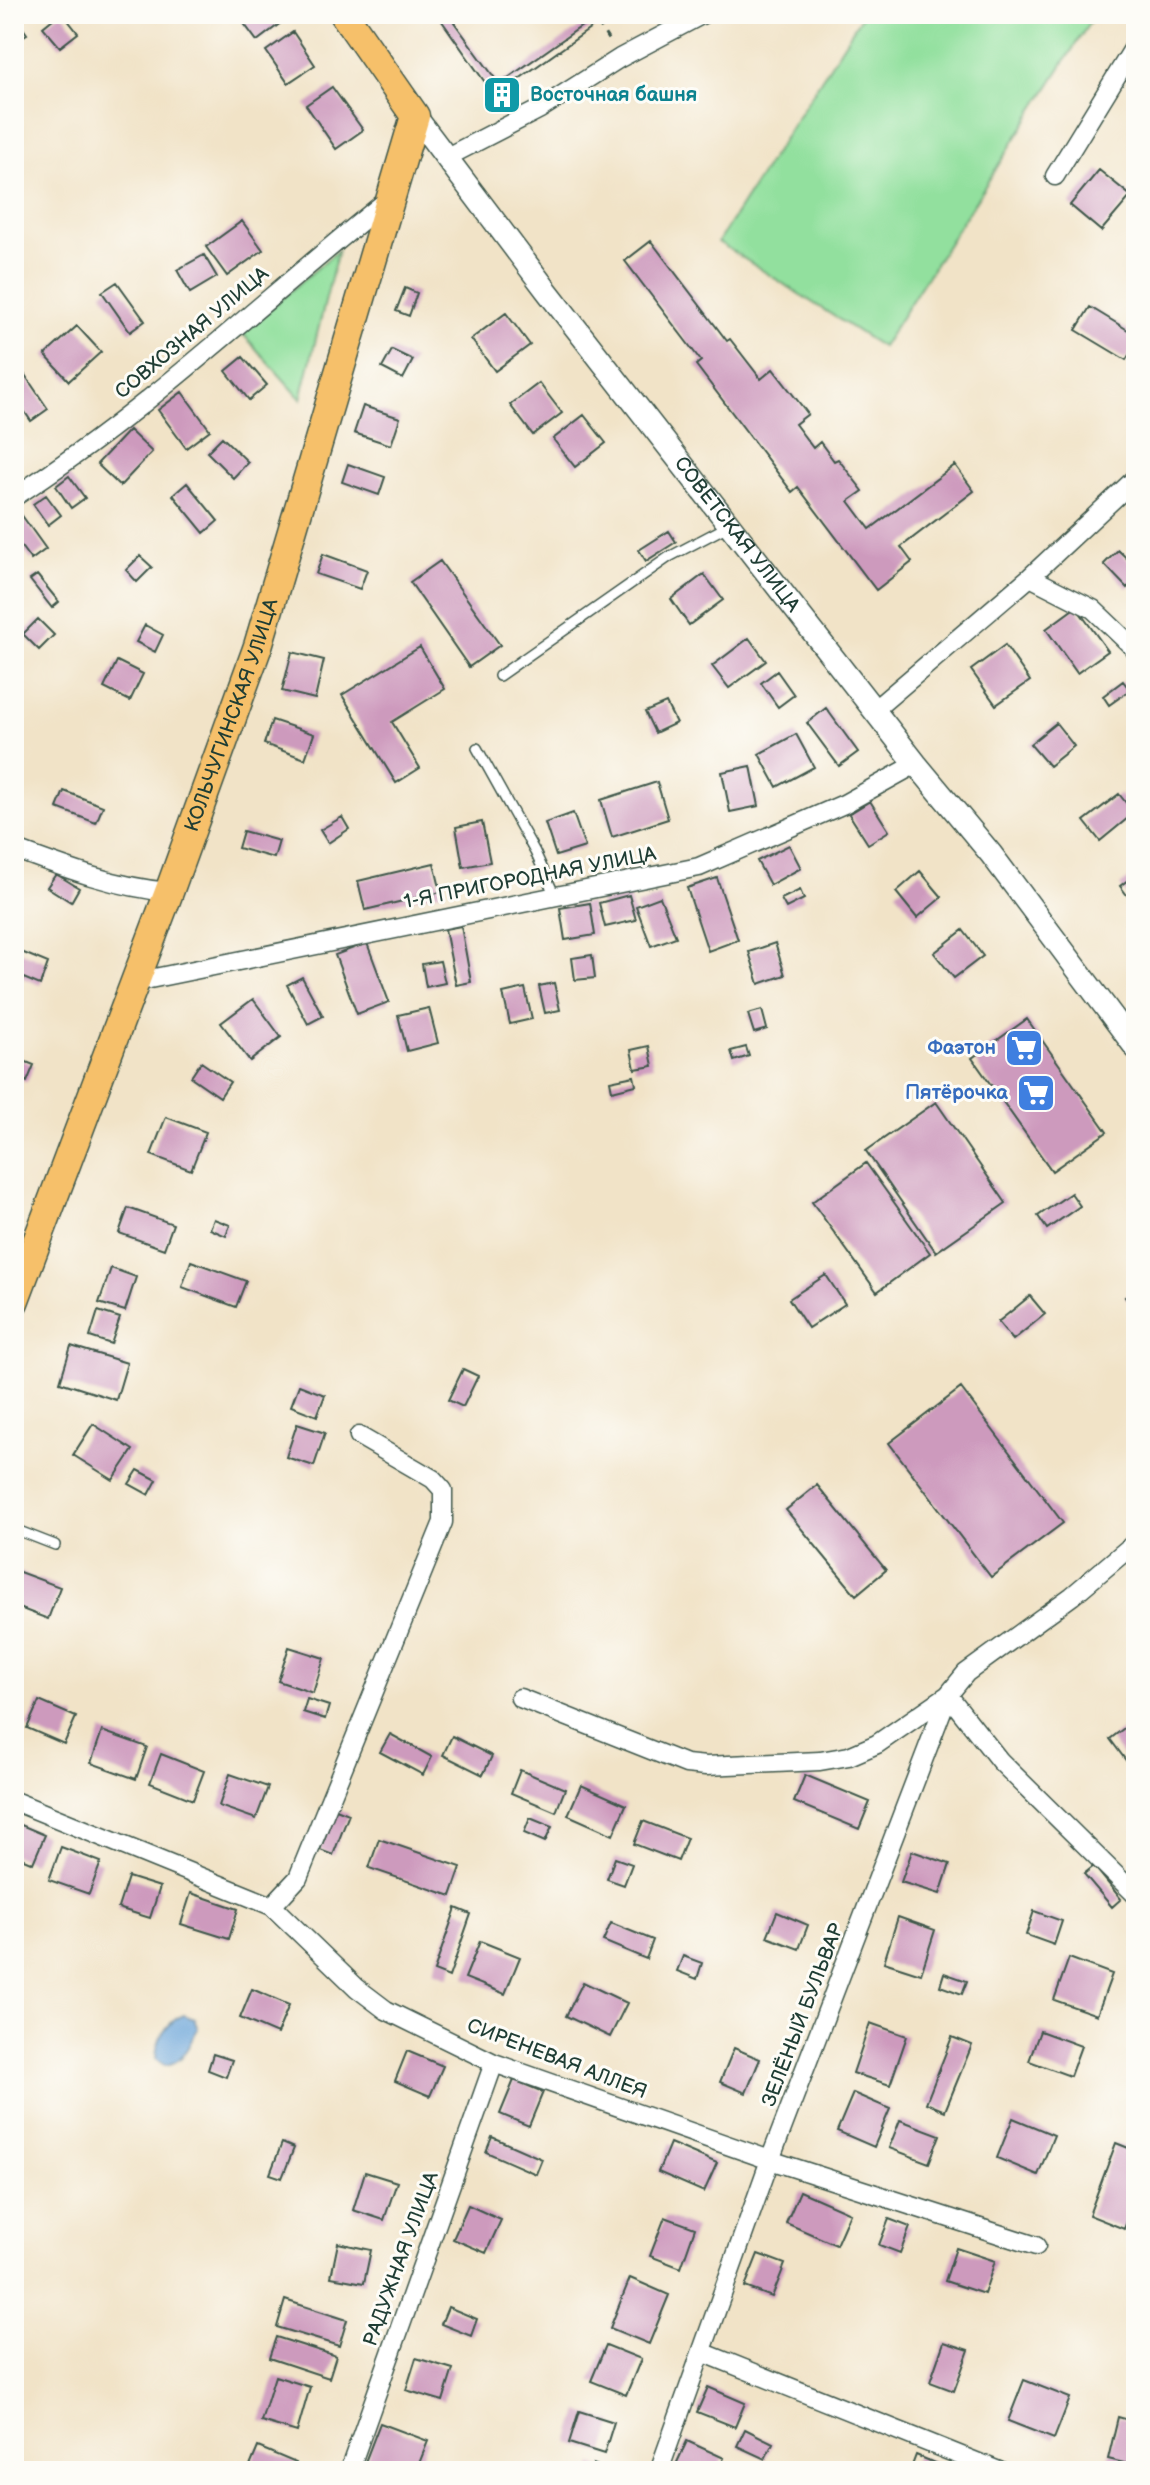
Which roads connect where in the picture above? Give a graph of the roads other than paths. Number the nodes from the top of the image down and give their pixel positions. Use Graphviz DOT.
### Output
graph roads {
  1 [pos="344,14"];
  2 [pos="703,14"];
  3 [pos="1136,44"];
  4 [pos="415,116"];
  5 [pos="445,158"];
  6 [pos="1055,176"];
  7 [pos="392,196"];
  8 [pos="1136,478"];
  9 [pos="14,497"];
  10 [pos="731,525"];
  11 [pos="1030,577"];
  12 [pos="1136,650"];
  13 [pos="499,676"];
  14 [pos="874,710"];
  15 [pos="477,748"];
  16 [pos="916,764"];
  17 [pos="14,849"];
  18 [pos="169,892"];
  19 [pos="555,896"];
  20 [pos="135,982"];
  21 [pos="1136,1048"];
  22 [pos="14,1302"];
  23 [pos="359,1436"];
  24 [pos="14,1529"];
  25 [pos="1136,1542"];
  26 [pos="55,1545"];
  27 [pos="948,1695"];
  28 [pos="520,1698"];
  29 [pos="14,1801"];
  30 [pos="1136,1895"];
  31 [pos="272,1906"];
  32 [pos="494,2063"];
  33 [pos="770,2160"];
  34 [pos="1036,2246"];
  35 [pos="702,2352"];
  36 [pos="349,2471"];
  37 [pos="659,2471"];
  38 [pos="999,2471"];
  1 -- 4 [label="main road, СОВЕТСКАЯ УЛИЦА"];
  2 -- 5 [label="street"];
  3 -- 6 [label="street"];
  4 -- 5 [label="street, СОВЕТСКАЯ УЛИЦА"];
  4 -- 7 [label="main road, КОЛЬЧУГИНСКАЯ УЛИЦА"];
  5 -- 10 [label="street, СОВЕТСКАЯ УЛИЦА"];
  7 -- 9 [label="street, СОВХОЗНАЯ УЛИЦА"];
  7 -- 18 [label="main road, КОЛЬЧУГИНСКАЯ УЛИЦА"];
  8 -- 11 [label="street"];
  10 -- 13 [label="lane"];
  10 -- 14 [label="street, СОВЕТСКАЯ УЛИЦА"];
  11 -- 12 [label="street"];
  11 -- 14 [label="street"];
  14 -- 16 [label="street, СОВЕТСКАЯ УЛИЦА"];
  15 -- 19 [label="lane"];
  16 -- 19 [label="street, 1-Я ПРИГОРОДНАЯ УЛИЦА"];
  16 -- 21 [label="street, СОВЕТСКАЯ УЛИЦА"];
  17 -- 18 [label="street"];
  18 -- 20 [label="main road, КОЛЬЧУГИНСКАЯ УЛИЦА"];
  19 -- 20 [label="street, 1-Я ПРИГОРОДНАЯ УЛИЦА"];
  20 -- 22 [label="main road, КОЛЬЧУГИНСКАЯ УЛИЦА"];
  23 -- 31 [label="street"];
  24 -- 26 [label="lane"];
  25 -- 27 [label="street"];
  27 -- 28 [label="street"];
  27 -- 30 [label="street"];
  27 -- 33 [label="street, ЗЕЛЁНЫЙ БУЛЬВАР"];
  29 -- 31 [label="street, СИРЕНЕВАЯ АЛЛЕЯ"];
  31 -- 32 [label="street, СИРЕНЕВАЯ АЛЛЕЯ"];
  32 -- 33 [label="street, СИРЕНЕВАЯ АЛЛЕЯ"];
  32 -- 36 [label="street, РАДУЖНАЯ УЛИЦА"];
  33 -- 34 [label="street, СИРЕНЕВАЯ АЛЛЕЯ"];
  33 -- 35 [label="street, ЗЕЛЁНЫЙ БУЛЬВАР"];
  35 -- 37 [label="street, ЗЕЛЁНЫЙ БУЛЬВАР"];
  35 -- 38 [label="street"];
}
